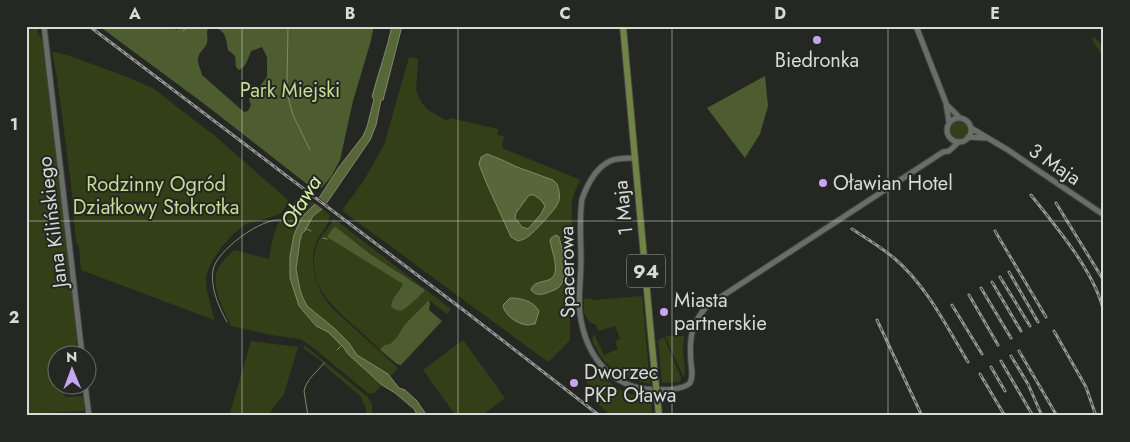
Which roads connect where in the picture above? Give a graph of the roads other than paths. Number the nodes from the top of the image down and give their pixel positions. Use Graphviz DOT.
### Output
graph roads {
  1 [pos="44,26"];
  2 [pos="623,26"];
  3 [pos="916,26"];
  4 [pos="946,103"];
  5 [pos="959,118"];
  6 [pos="950,122"];
  7 [pos="971,128"];
  8 [pos="950,138"];
  9 [pos="968,138"];
  10 [pos="988,138"];
  11 [pos="959,142"];
  12 [pos="943,152"];
  13 [pos="634,158"];
  14 [pos="1104,215"];
  15 [pos="81,344"];
  16 [pos="86,394"];
  17 [pos="89,416"];
  18 [pos="658,416"];
  1 -- 15 [label="street, Jana Kilińskiego"];
  2 -- 13 [label="main road, 1 Maja / 94"];
  3 -- 4 [label="street"];
  4 -- 5 [label="street"];
  4 -- 6 [label="street"];
  5 -- 6 [label="street"];
  5 -- 7 [label="street"];
  6 -- 8 [label="street"];
  7 -- 9 [label="street"];
  7 -- 10 [label="street, 3 Maja"];
  8 -- 11 [label="street"];
  8 -- 12 [label="street"];
  9 -- 10 [label="street"];
  9 -- 11 [label="street"];
  10 -- 14 [label="street, 3 Maja"];
  11 -- 12 [label="street"];
  12 -- 13 [label="street, Spacerowa"];
  13 -- 18 [label="main road, 1 Maja / 94, bridge"];
  16 -- 17 [label="street"];
}
